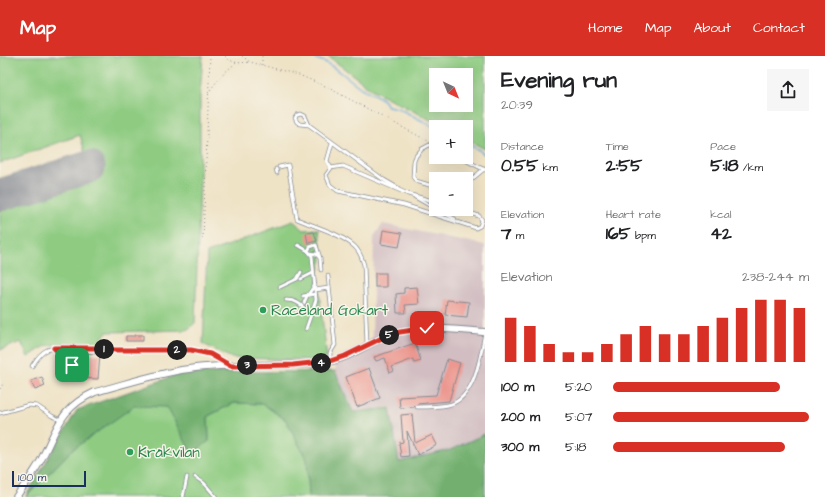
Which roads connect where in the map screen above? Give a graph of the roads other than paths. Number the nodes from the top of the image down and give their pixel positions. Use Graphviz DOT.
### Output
graph roads {
  1 [pos="309,125"];
  2 [pos="332,143"];
  3 [pos="429,146"];
  4 [pos="473,164"];
  5 [pos="331,168"];
  6 [pos="484,169"];
  7 [pos="277,170"];
  8 [pos="473,178"];
  9 [pos="429,185"];
  10 [pos="408,194"];
  11 [pos="429,200"];
  12 [pos="429,205"];
  13 [pos="473,214"];
  14 [pos="449,216"];
  15 [pos="462,223"];
  16 [pos="298,246"];
  17 [pos="309,252"];
  18 [pos="320,258"];
  19 [pos="321,270"];
  20 [pos="301,272"];
  21 [pos="313,272"];
  22 [pos="328,276"];
  23 [pos="301,279"];
  24 [pos="315,285"];
  25 [pos="280,287"];
  26 [pos="330,288"];
  27 [pos="315,292"];
  28 [pos="305,296"];
  29 [pos="286,300"];
  30 [pos="304,303"];
  31 [pos="304,308"];
  32 [pos="306,329"];
  33 [pos="485,332"];
  34 [pos="367,345"];
  35 [pos="54,348"];
  36 [pos="75,357"];
  37 [pos="330,361"];
  38 [pos="75,365"];
  39 [pos="32,366"];
  40 [pos="231,366"];
  41 [pos="75,372"];
  42 [pos="417,407"];
  43 [pos="0,413"];
  44 [pos="60,420"];
  45 [pos="188,477"];
  46 [pos="195,477"];
  47 [pos="16,497"];
  48 [pos="183,497"];
  49 [pos="216,497"];
  1 -- 1 [label="lane"];
  1 -- 2 [label="lane"];
  2 -- 5 [label="lane"];
  2 -- 10 [label="lane"];
  3 -- 9 [label="lane"];
  4 -- 6 [label="lane"];
  5 -- 10 [label="lane"];
  5 -- 15 [label="lane"];
  6 -- 8 [label="lane"];
  7 -- 34 [label="lane"];
  10 -- 11 [label="lane"];
  10 -- 12 [label="lane"];
  13 -- 15 [label="lane"];
  14 -- 15 [label="lane"];
  16 -- 17 [label="lane"];
  17 -- 18 [label="lane"];
  17 -- 18 [label="lane"];
  17 -- 21 [label="lane"];
  18 -- 19 [label="lane"];
  20 -- 25 [label="lane"];
  21 -- 23 [label="lane"];
  21 -- 24 [label="lane"];
  22 -- 26 [label="lane"];
  24 -- 27 [label="lane"];
  24 -- 28 [label="lane"];
  26 -- 27 [label="lane"];
  26 -- 37 [label="lane"];
  27 -- 28 [label="lane"];
  27 -- 32 [label="lane"];
  28 -- 30 [label="lane"];
  29 -- 31 [label="lane"];
  33 -- 34 [label="street"];
  33 -- 42 [label="lane"];
  34 -- 37 [label="street"];
  35 -- 38 [label="lane"];
  35 -- 39 [label="lane"];
  35 -- 40 [label="lane"];
  36 -- 38 [label="lane"];
  37 -- 40 [label="street"];
  38 -- 41 [label="lane"];
  40 -- 44 [label="street"];
  43 -- 44 [label="lane"];
  44 -- 47 [label="street"];
  45 -- 48 [label="lane"];
  46 -- 49 [label="lane"];
}
